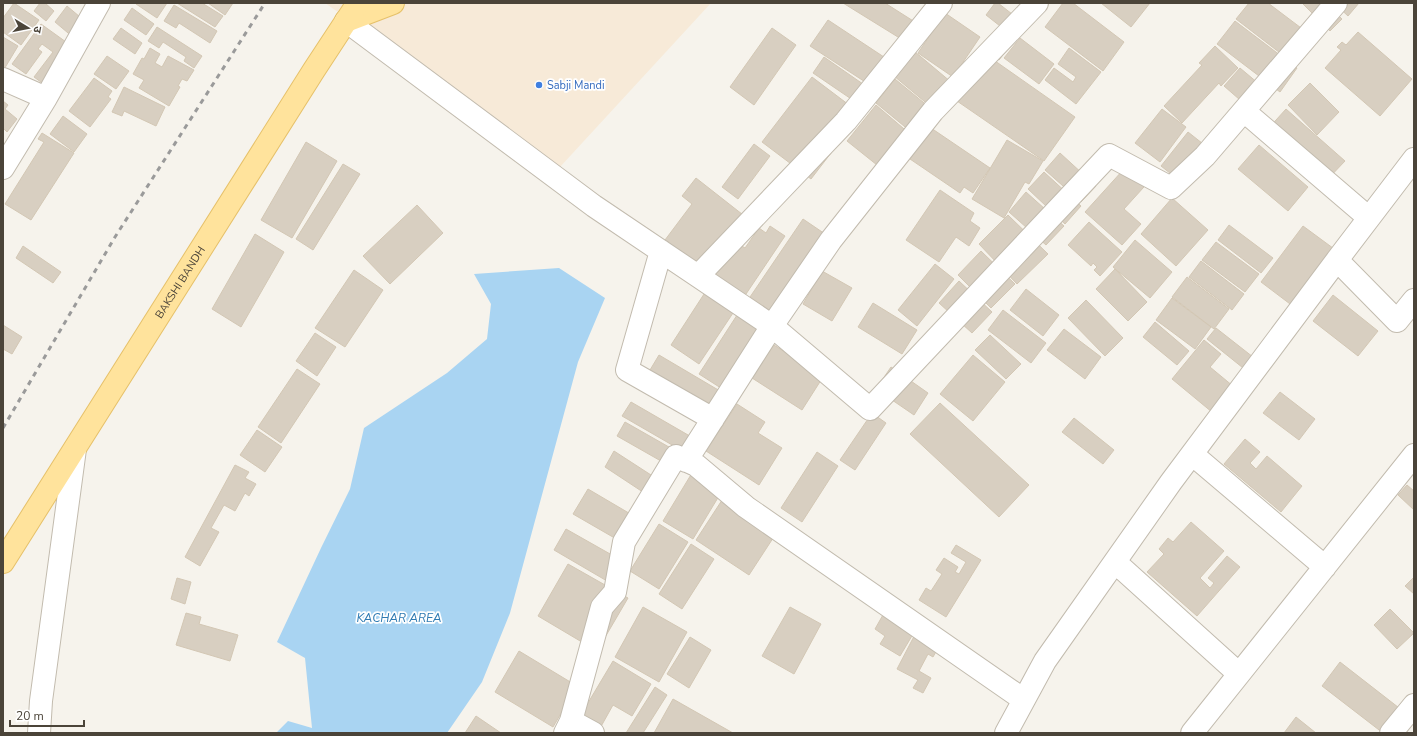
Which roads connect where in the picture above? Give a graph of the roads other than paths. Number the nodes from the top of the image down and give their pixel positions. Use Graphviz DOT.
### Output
graph roads {
  1 [pos="99,3"];
  2 [pos="358,3"];
  3 [pos="394,3"];
  4 [pos="941,3"];
  5 [pos="1037,3"];
  6 [pos="1336,3"];
  7 [pos="346,21"];
  8 [pos="3,79"];
  9 [pos="46,98"];
  10 [pos="1244,111"];
  11 [pos="1414,158"];
  12 [pos="3,168"];
  13 [pos="1369,218"];
  14 [pos="661,251"];
  15 [pos="1338,260"];
  16 [pos="698,276"];
  17 [pos="1414,300"];
  18 [pos="772,326"];
  19 [pos="713,418"];
  20 [pos="75,449"];
  21 [pos="1192,454"];
  22 [pos="1414,455"];
  23 [pos="686,461"];
  24 [pos="3,562"];
  25 [pos="1115,562"];
  26 [pos="1325,566"];
  27 [pos="1238,674"];
  28 [pos="1024,700"];
  29 [pos="1414,705"];
  30 [pos="568,727"];
  31 [pos="39,732"];
  32 [pos="593,733"];
  33 [pos="1006,733"];
  34 [pos="1192,733"];
  35 [pos="1392,733"];
  1 -- 9 [label="street"];
  2 -- 7 [label="main road, BAKSHI BANDH"];
  3 -- 7 [label="main road"];
  4 -- 16 [label="street"];
  5 -- 18 [label="street"];
  6 -- 10 [label="street"];
  7 -- 14 [label="street"];
  7 -- 20 [label="main road, BAKSHI BANDH"];
  8 -- 9 [label="street"];
  9 -- 12 [label="street"];
  10 -- 13 [label="street"];
  10 -- 18 [label="street"];
  11 -- 13 [label="street"];
  13 -- 15 [label="street"];
  14 -- 16 [label="street"];
  14 -- 19 [label="street"];
  15 -- 17 [label="street"];
  15 -- 21 [label="street"];
  16 -- 18 [label="street"];
  18 -- 19 [label="street"];
  19 -- 23 [label="street"];
  20 -- 24 [label="main road, BAKSHI BANDH"];
  20 -- 31 [label="street"];
  21 -- 25 [label="street"];
  21 -- 26 [label="street"];
  22 -- 26 [label="street"];
  23 -- 28 [label="street"];
  23 -- 30 [label="street"];
  25 -- 27 [label="street"];
  25 -- 28 [label="street"];
  26 -- 27 [label="street"];
  27 -- 34 [label="street"];
  28 -- 33 [label="street"];
  29 -- 35 [label="street"];
  30 -- 32 [label="street"];
}
